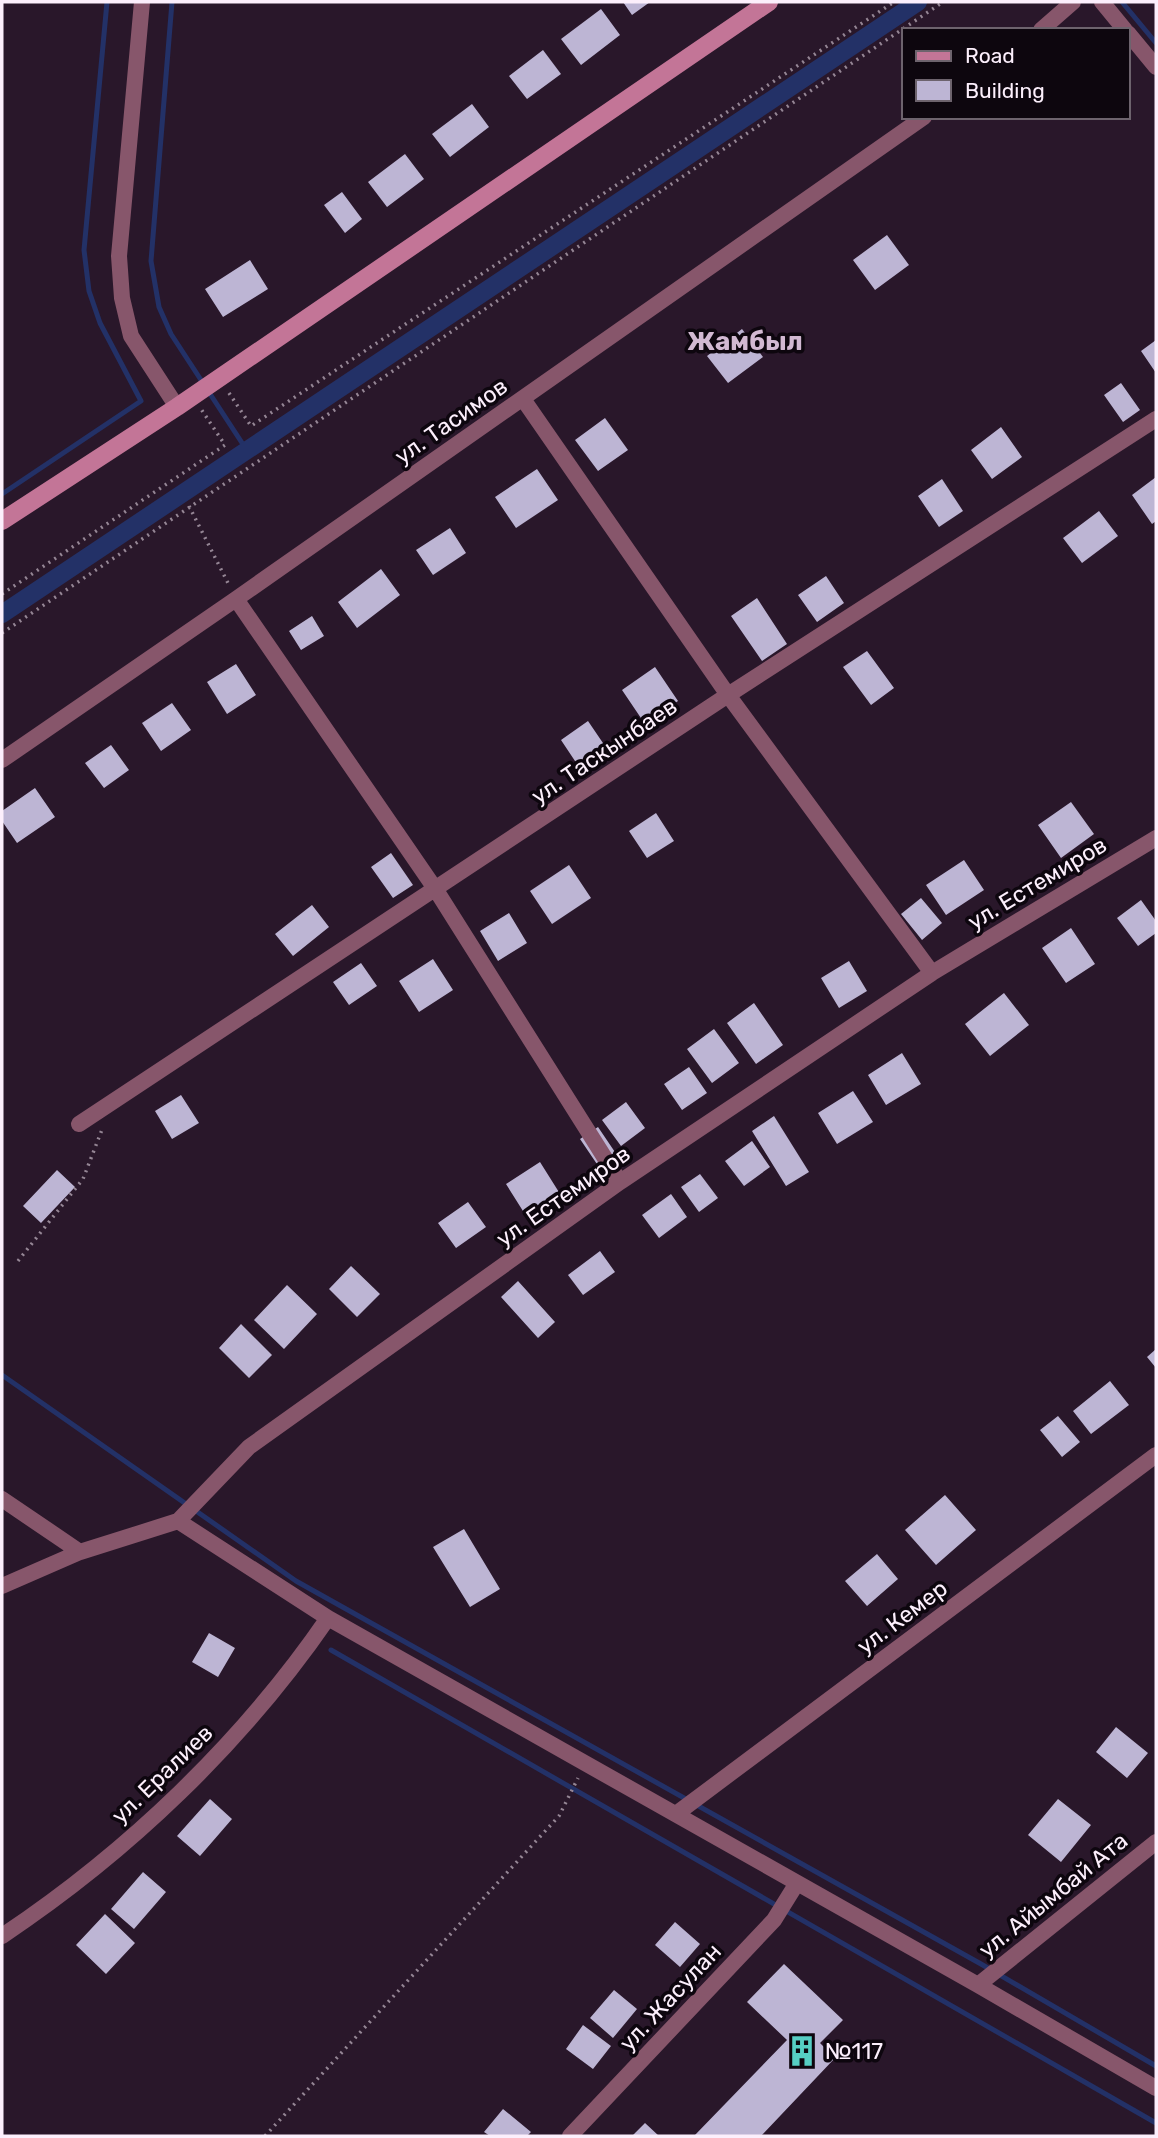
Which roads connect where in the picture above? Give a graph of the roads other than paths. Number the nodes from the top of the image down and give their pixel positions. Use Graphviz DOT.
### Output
graph roads {
  1 [pos="142,2"];
  2 [pos="769,2"];
  3 [pos="1073,2"];
  4 [pos="1102,2"];
  5 [pos="1043,28"];
  6 [pos="1124,28"];
  7 [pos="1130,36"];
  8 [pos="1156,67"];
  9 [pos="921,119"];
  10 [pos="523,398"];
  11 [pos="177,407"];
  12 [pos="1156,419"];
  13 [pos="2,521"];
  14 [pos="236,599"];
  15 [pos="728,695"];
  16 [pos="2,760"];
  17 [pos="1156,838"];
  18 [pos="436,890"];
  19 [pos="932,973"];
  20 [pos="79,1124"];
  21 [pos="620,1182"];
  22 [pos="1156,1455"];
  23 [pos="2,1499"];
  24 [pos="178,1521"];
  25 [pos="80,1552"];
  26 [pos="2,1586"];
  27 [pos="328,1618"];
  28 [pos="676,1814"];
  29 [pos="1156,1842"];
  30 [pos="797,1883"];
  31 [pos="2,1936"];
  32 [pos="978,1985"];
  33 [pos="1156,2088"];
  34 [pos="570,2136"];
  1 -- 11 [label="street"];
  2 -- 11 [label="main road"];
  3 -- 5 [label="street"];
  4 -- 6 [label="street"];
  7 -- 8 [label="street"];
  9 -- 10 [label="street, ул. Тасимов"];
  10 -- 14 [label="street, ул. Тасимов"];
  10 -- 15 [label="street"];
  11 -- 13 [label="main road"];
  12 -- 15 [label="street, ул. Таскынбаев"];
  14 -- 16 [label="street, ул. Тасимов"];
  14 -- 18 [label="street"];
  15 -- 18 [label="street, ул. Таскынбаев"];
  15 -- 19 [label="street"];
  17 -- 19 [label="street, ул. Естемиров"];
  18 -- 20 [label="street, ул. Таскынбаев"];
  18 -- 21 [label="street"];
  19 -- 21 [label="street, ул. Естемиров"];
  21 -- 24 [label="street, ул. Естемиров"];
  22 -- 28 [label="street, ул. Кемер"];
  23 -- 25 [label="street"];
  24 -- 25 [label="street, ул. Естемиров"];
  24 -- 27 [label="street"];
  25 -- 26 [label="street, ул. Естемиров"];
  27 -- 28 [label="street"];
  27 -- 31 [label="street, ул. Ералиев"];
  28 -- 30 [label="street"];
  29 -- 32 [label="street, ул. Айымбай Ата"];
  30 -- 32 [label="street"];
  30 -- 34 [label="street, ул. Жасулан"];
  32 -- 33 [label="street"];
}
